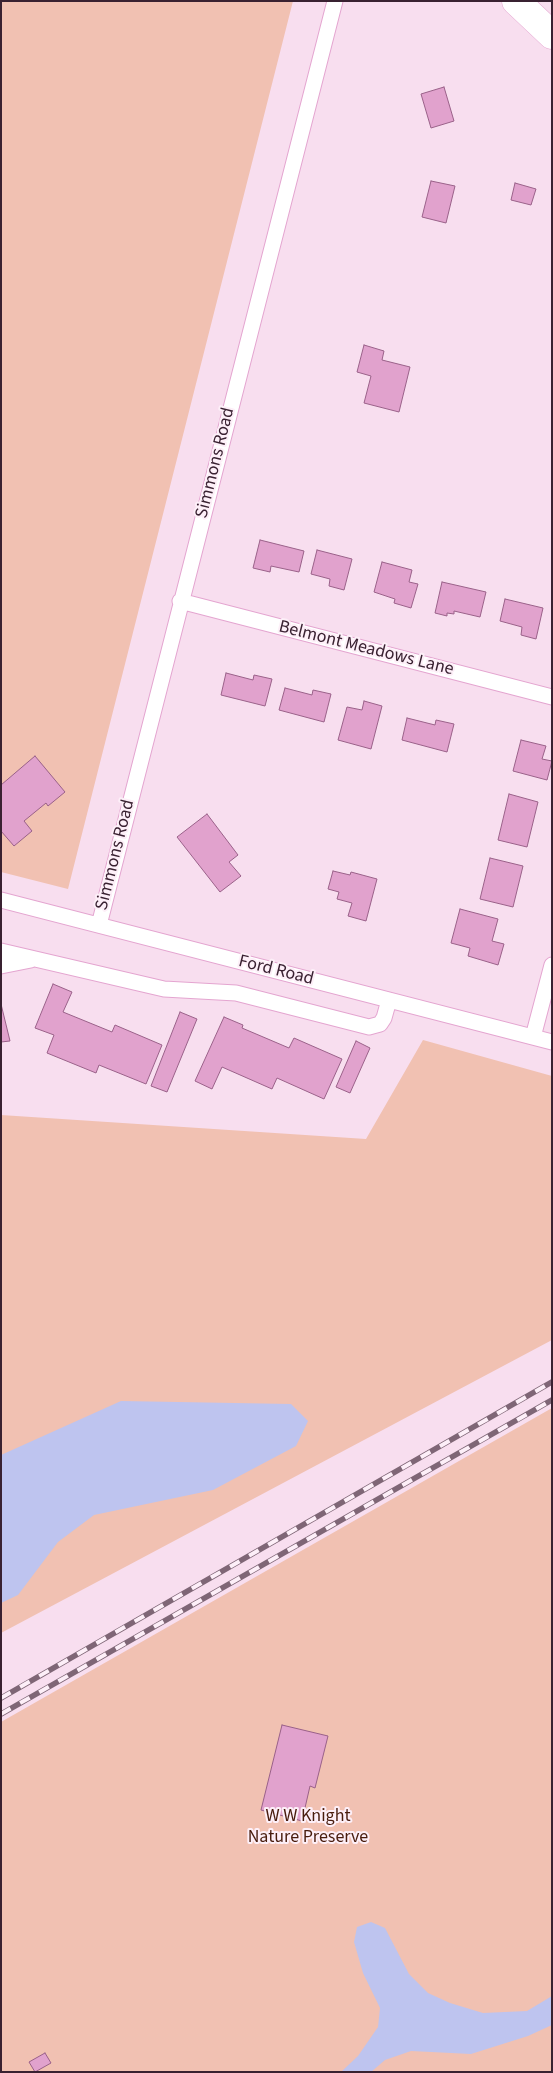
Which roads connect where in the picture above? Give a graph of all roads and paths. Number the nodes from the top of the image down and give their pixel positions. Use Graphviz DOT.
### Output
graph roads {
  1 [pos="335,1"];
  2 [pos="516,1"];
  3 [pos="552,35"];
  4 [pos="180,601"];
  5 [pos="552,697"];
  6 [pos="1,900"];
  7 [pos="99,925"];
  8 [pos="1,951"];
  9 [pos="34,959"];
  10 [pos="552,965"];
  11 [pos="1,966"];
  12 [pos="389,1000"];
  13 [pos="533,1037"];
  14 [pos="552,1042"];
  1 -- 4 [label="street, Simmons Road"];
  2 -- 3 [label="highway"];
  4 -- 5 [label="street, Belmont Meadows Lane"];
  4 -- 7 [label="street, Simmons Road"];
  6 -- 7 [label="street, Ford Road"];
  7 -- 12 [label="street, Ford Road"];
  8 -- 9 [label="street"];
  9 -- 11 [label="street"];
  9 -- 12 [label="street"];
  10 -- 13 [label="street"];
  12 -- 13 [label="street, Ford Road"];
  13 -- 14 [label="street, Ford Road"];
}
